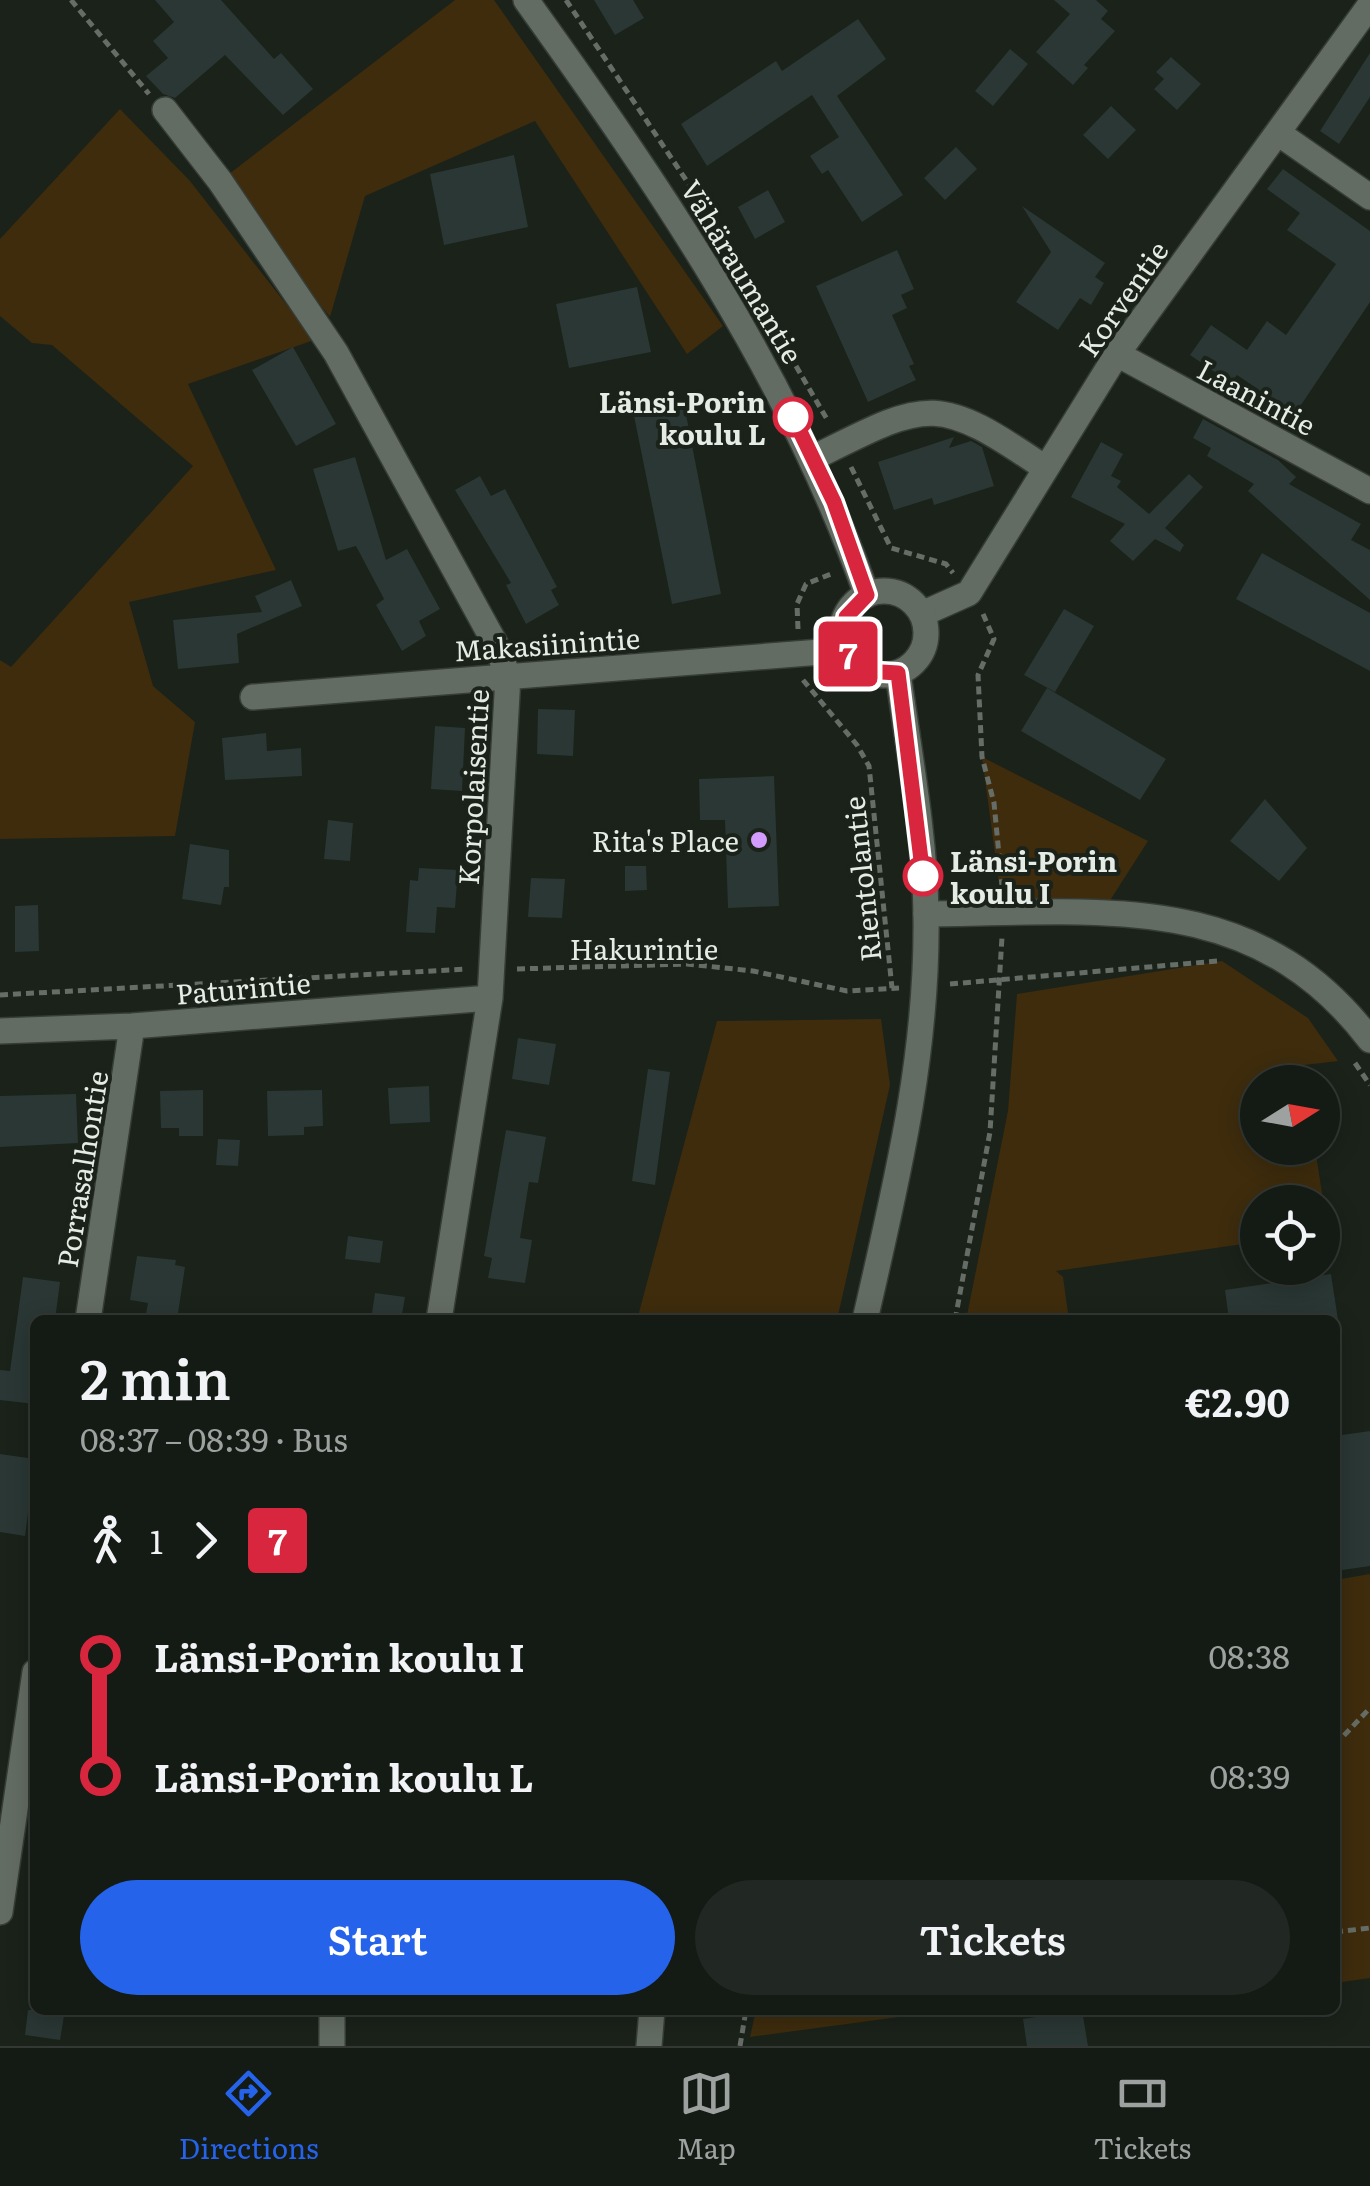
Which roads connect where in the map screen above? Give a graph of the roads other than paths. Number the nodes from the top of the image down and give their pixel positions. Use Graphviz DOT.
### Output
graph roads {
  1 [pos="526,0"];
  2 [pos="1370,5"];
  3 [pos="165,110"];
  4 [pos="1278,133"];
  5 [pos="1370,197"];
  6 [pos="1117,354"];
  7 [pos="813,458"];
  8 [pos="1045,468"];
  9 [pos="1370,491"];
  10 [pos="867,595"];
  11 [pos="922,614"];
  12 [pos="846,650"];
  13 [pos="898,673"];
  14 [pos="508,676"];
  15 [pos="253,697"];
  16 [pos="926,914"];
  17 [pos="490,998"];
  18 [pos="132,1026"];
  19 [pos="0,1030"];
  20 [pos="1359,1047"];
  21 [pos="89,1315"];
  22 [pos="440,1315"];
  23 [pos="866,1315"];
  24 [pos="30,1706"];
  25 [pos="0,1912"];
  26 [pos="332,2015"];
  27 [pos="652,2015"];
  28 [pos="332,2046"];
  29 [pos="649,2046"];
  1 -- 7 [label="street, Vähäraumantie"];
  2 -- 4 [label="street, Korventie"];
  3 -- 14 [label="street, Korpolaisentie"];
  4 -- 5 [label="street"];
  4 -- 6 [label="street, Korventie"];
  6 -- 8 [label="street, Korventie"];
  6 -- 9 [label="street, Laanintie"];
  7 -- 8 [label="street"];
  7 -- 10 [label="street, Vähäraumantie"];
  8 -- 11 [label="street, Korventie"];
  10 -- 11 [label="street"];
  10 -- 12 [label="street"];
  11 -- 13 [label="street"];
  12 -- 13 [label="street"];
  12 -- 14 [label="street, Makasiinintie"];
  13 -- 16 [label="street"];
  14 -- 15 [label="street, Makasiinintie"];
  14 -- 17 [label="street, Korpolaisentie"];
  16 -- 20 [label="street"];
  16 -- 23 [label="street"];
  17 -- 18 [label="street, Paturintie"];
  17 -- 22 [label="street, Korpolaisentie"];
  18 -- 19 [label="street, Paturintie"];
  18 -- 21 [label="street, Porrasalhontie"];
  24 -- 25 [label="street"];
  26 -- 28 [label="street"];
  27 -- 29 [label="street"];
}
